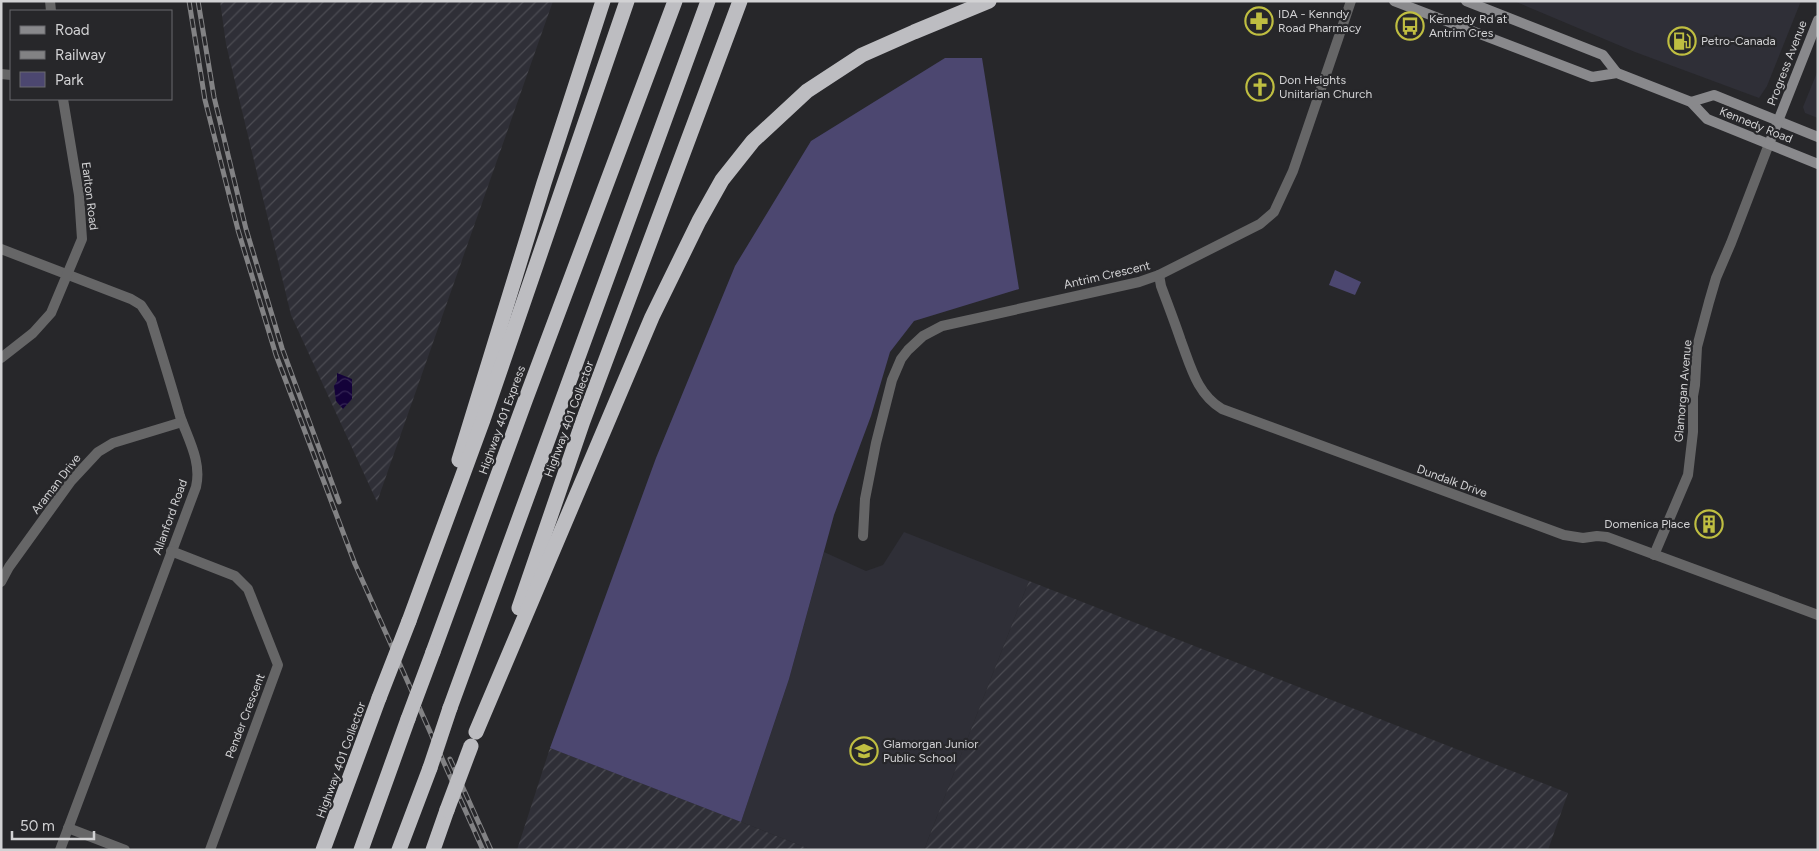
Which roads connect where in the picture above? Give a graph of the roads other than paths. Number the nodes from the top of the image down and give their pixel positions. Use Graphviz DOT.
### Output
graph roads {
  1 [pos="603,1"];
  2 [pos="627,1"];
  3 [pos="675,1"];
  4 [pos="708,1"];
  5 [pos="740,1"];
  6 [pos="989,1"];
  7 [pos="1351,1"];
  8 [pos="1394,1"];
  9 [pos="1466,1"];
  10 [pos="1818,20"];
  11 [pos="1616,73"];
  12 [pos="63,100"];
  13 [pos="1691,102"];
  14 [pos="1778,121"];
  15 [pos="1818,137"];
  16 [pos="1770,144"];
  17 [pos="1818,164"];
  18 [pos="1,249"];
  19 [pos="68,274"];
  20 [pos="1160,275"];
  21 [pos="1,358"];
  22 [pos="182,422"];
  23 [pos="455,498"];
  24 [pos="863,536"];
  25 [pos="171,551"];
  26 [pos="1654,554"];
  27 [pos="1,582"];
  28 [pos="1818,615"];
  29 [pos="476,732"];
  30 [pos="68,828"];
  31 [pos="60,850"];
  32 [pos="125,850"];
  33 [pos="210,850"];
  34 [pos="323,850"];
  35 [pos="361,850"];
  36 [pos="399,850"];
  37 [pos="433,850"];
  1 -- 23 [label="highway"];
  2 -- 23 [label="highway, Highway 401 Collector"];
  3 -- 35 [label="highway, Highway 401 Express, bridge"];
  4 -- 36 [label="highway, bridge"];
  5 -- 29 [label="highway, Highway 401 Collector"];
  6 -- 29 [label="highway"];
  7 -- 20 [label="street, Antrim Crescent"];
  8 -- 11 [label="main road, Kennedy Road"];
  9 -- 11 [label="main road, Kennedy Road"];
  10 -- 14 [label="main road, Progress Avenue"];
  11 -- 13 [label="main road, Kennedy Road"];
  12 -- 19 [label="street, Earlton Road"];
  13 -- 14 [label="main road, Kennedy Road"];
  13 -- 16 [label="main road, Kennedy Road"];
  14 -- 15 [label="main road, Kennedy Road"];
  14 -- 16 [label="main road, Progress Avenue"];
  16 -- 17 [label="main road, Kennedy Road"];
  16 -- 26 [label="street, Glamorgan Avenue"];
  18 -- 19 [label="street, Allanford Road"];
  19 -- 21 [label="street, Earlton Road"];
  19 -- 22 [label="street, Allanford Road"];
  20 -- 24 [label="street, Antrim Crescent"];
  20 -- 26 [label="street, Dundalk Drive"];
  22 -- 25 [label="street, Allanford Road"];
  22 -- 27 [label="street, Araman Drive"];
  23 -- 34 [label="highway, Highway 401 Collector, bridge"];
  25 -- 30 [label="street, Allanford Road"];
  25 -- 33 [label="street, Pender Crescent"];
  26 -- 28 [label="street, Dundalk Drive"];
  29 -- 37 [label="highway, Highway 401 Collector, bridge"];
  30 -- 31 [label="street, Allanford Road"];
  30 -- 32 [label="street"];
}
